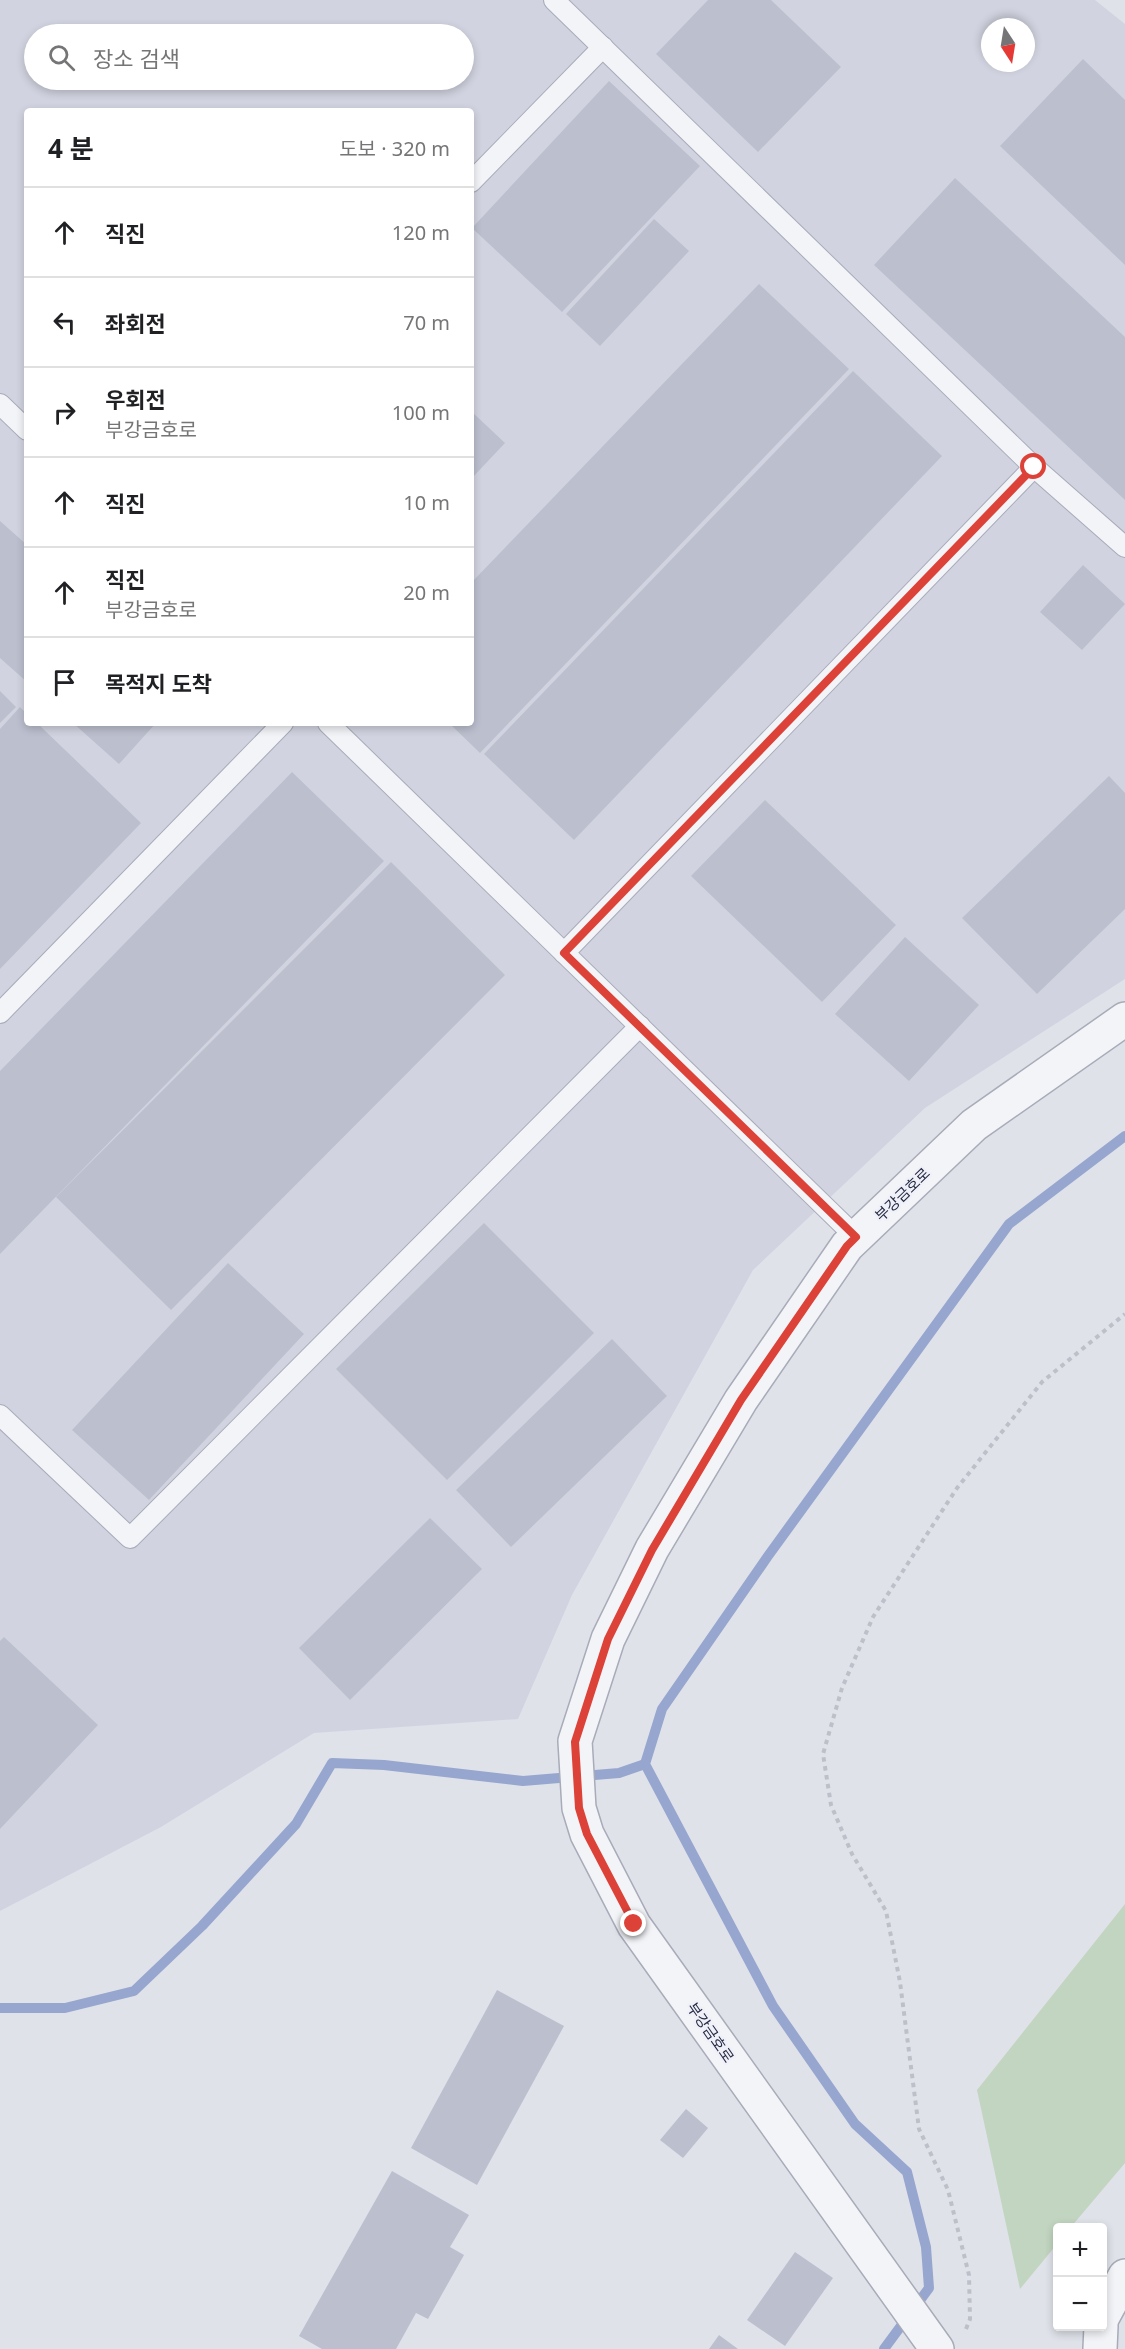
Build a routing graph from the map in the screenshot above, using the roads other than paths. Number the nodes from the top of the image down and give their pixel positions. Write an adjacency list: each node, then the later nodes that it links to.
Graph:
1 (554, 0): 2 (lane)
2 (603, 47): 3 (lane); 6 (lane)
3 (474, 179)
4 (0, 404): 5 (lane)
5 (24, 427)
6 (1034, 467): 7 (lane); 10 (lane)
7 (1125, 547)
8 (280, 726): 11 (lane)
9 (331, 726): 10 (lane)
10 (564, 953): 13 (lane)
11 (0, 1013)
12 (1125, 1019): 14 (street, 부강금호로)
13 (640, 1026): 14 (lane); 15 (lane)
14 (856, 1237): 19 (street, 부강금호로)
15 (0, 1415)
16 (1125, 2276): 17 (street)
17 (1107, 2309)
18 (1101, 2331): 20 (street)
19 (937, 2349)
20 (1100, 2349)

